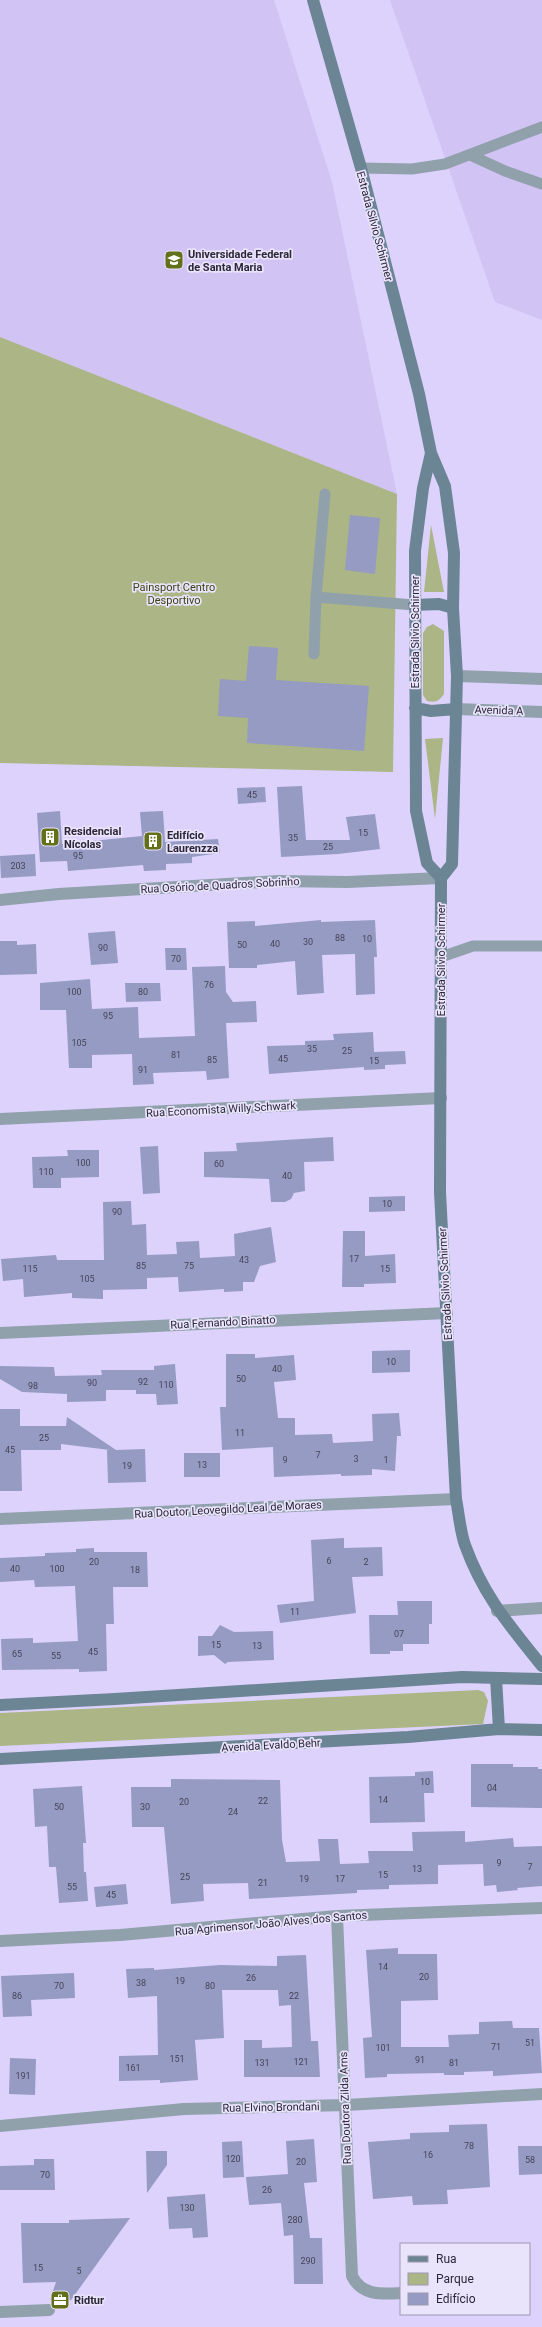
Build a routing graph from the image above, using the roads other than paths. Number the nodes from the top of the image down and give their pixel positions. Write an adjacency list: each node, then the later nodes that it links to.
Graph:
1 (313, 0): 4 (street, Estrada Silvio Schirmer)
2 (542, 127): 3 (lane)
3 (470, 156): 4 (lane); 5 (lane)
4 (361, 168): 6 (street, Estrada Silvio Schirmer)
5 (542, 184)
6 (431, 453): 9 (street, Estrada Silvio Schirmer); 10 (street, Estrada Silvio Schirmer)
7 (325, 494): 8 (lane)
8 (316, 597): 9 (lane); 11 (lane)
9 (414, 605): 10 (street); 14 (street, Estrada Silvio Schirmer)
10 (453, 608): 12 (street, Estrada Silvio Schirmer)
11 (314, 654)
12 (457, 676): 13 (street); 15 (street, Estrada Silvio Schirmer)
13 (542, 679)
14 (415, 708): 15 (street); 17 (street, Estrada Silvio Schirmer)
15 (456, 709): 16 (street, Avenida A); 17 (street, Estrada Silvio Schirmer)
16 (542, 712)
17 (441, 878): 18 (street, Rua Osório de Quadros Sobrinho); 20 (street, Estrada Silvio Schirmer)
18 (0, 900)
19 (542, 946): 20 (lane)
20 (441, 957): 21 (street, Estrada Silvio Schirmer)
21 (441, 1098): 22 (street, Rua Economista Willy Schwark); 23 (street, Estrada Silvio Schirmer)
22 (0, 1119)
23 (447, 1313): 24 (street, Rua Fernando Binatto); 25 (street, Estrada Silvio Schirmer)
24 (0, 1333)
25 (456, 1499): 26 (street, Rua Doutor Leovegildo Leal de Moraes); 28 (street, Estrada Silvio Schirmer)
26 (0, 1519)
27 (542, 1608): 28 (street)
28 (497, 1611): 29 (street, Estrada Silvio Schirmer)
29 (542, 1666)
30 (496, 1678): 31 (street); 32 (street); 33 (street)
31 (542, 1680)
32 (0, 1705)
33 (499, 1729): 34 (street, Avenida Evaldo Behr); 35 (street, Avenida Evaldo Behr)
34 (542, 1730)
35 (0, 1759)
36 (542, 1908): 37 (street, Rua Agrimensor João Alves dos Santos)
37 (337, 1916): 38 (street, Rua Agrimensor João Alves dos Santos); 40 (street, Rua Doutora Zilda Arns)
38 (0, 1941)
39 (542, 2094): 40 (street, Rua Elvino Brondani)
40 (346, 2105): 41 (street, Rua Elvino Brondani); 42 (street, Rua Doutora Zilda Arns)
41 (0, 2126)
42 (400, 2293)
43 (49, 2310): 44 (street)
44 (0, 2312)

